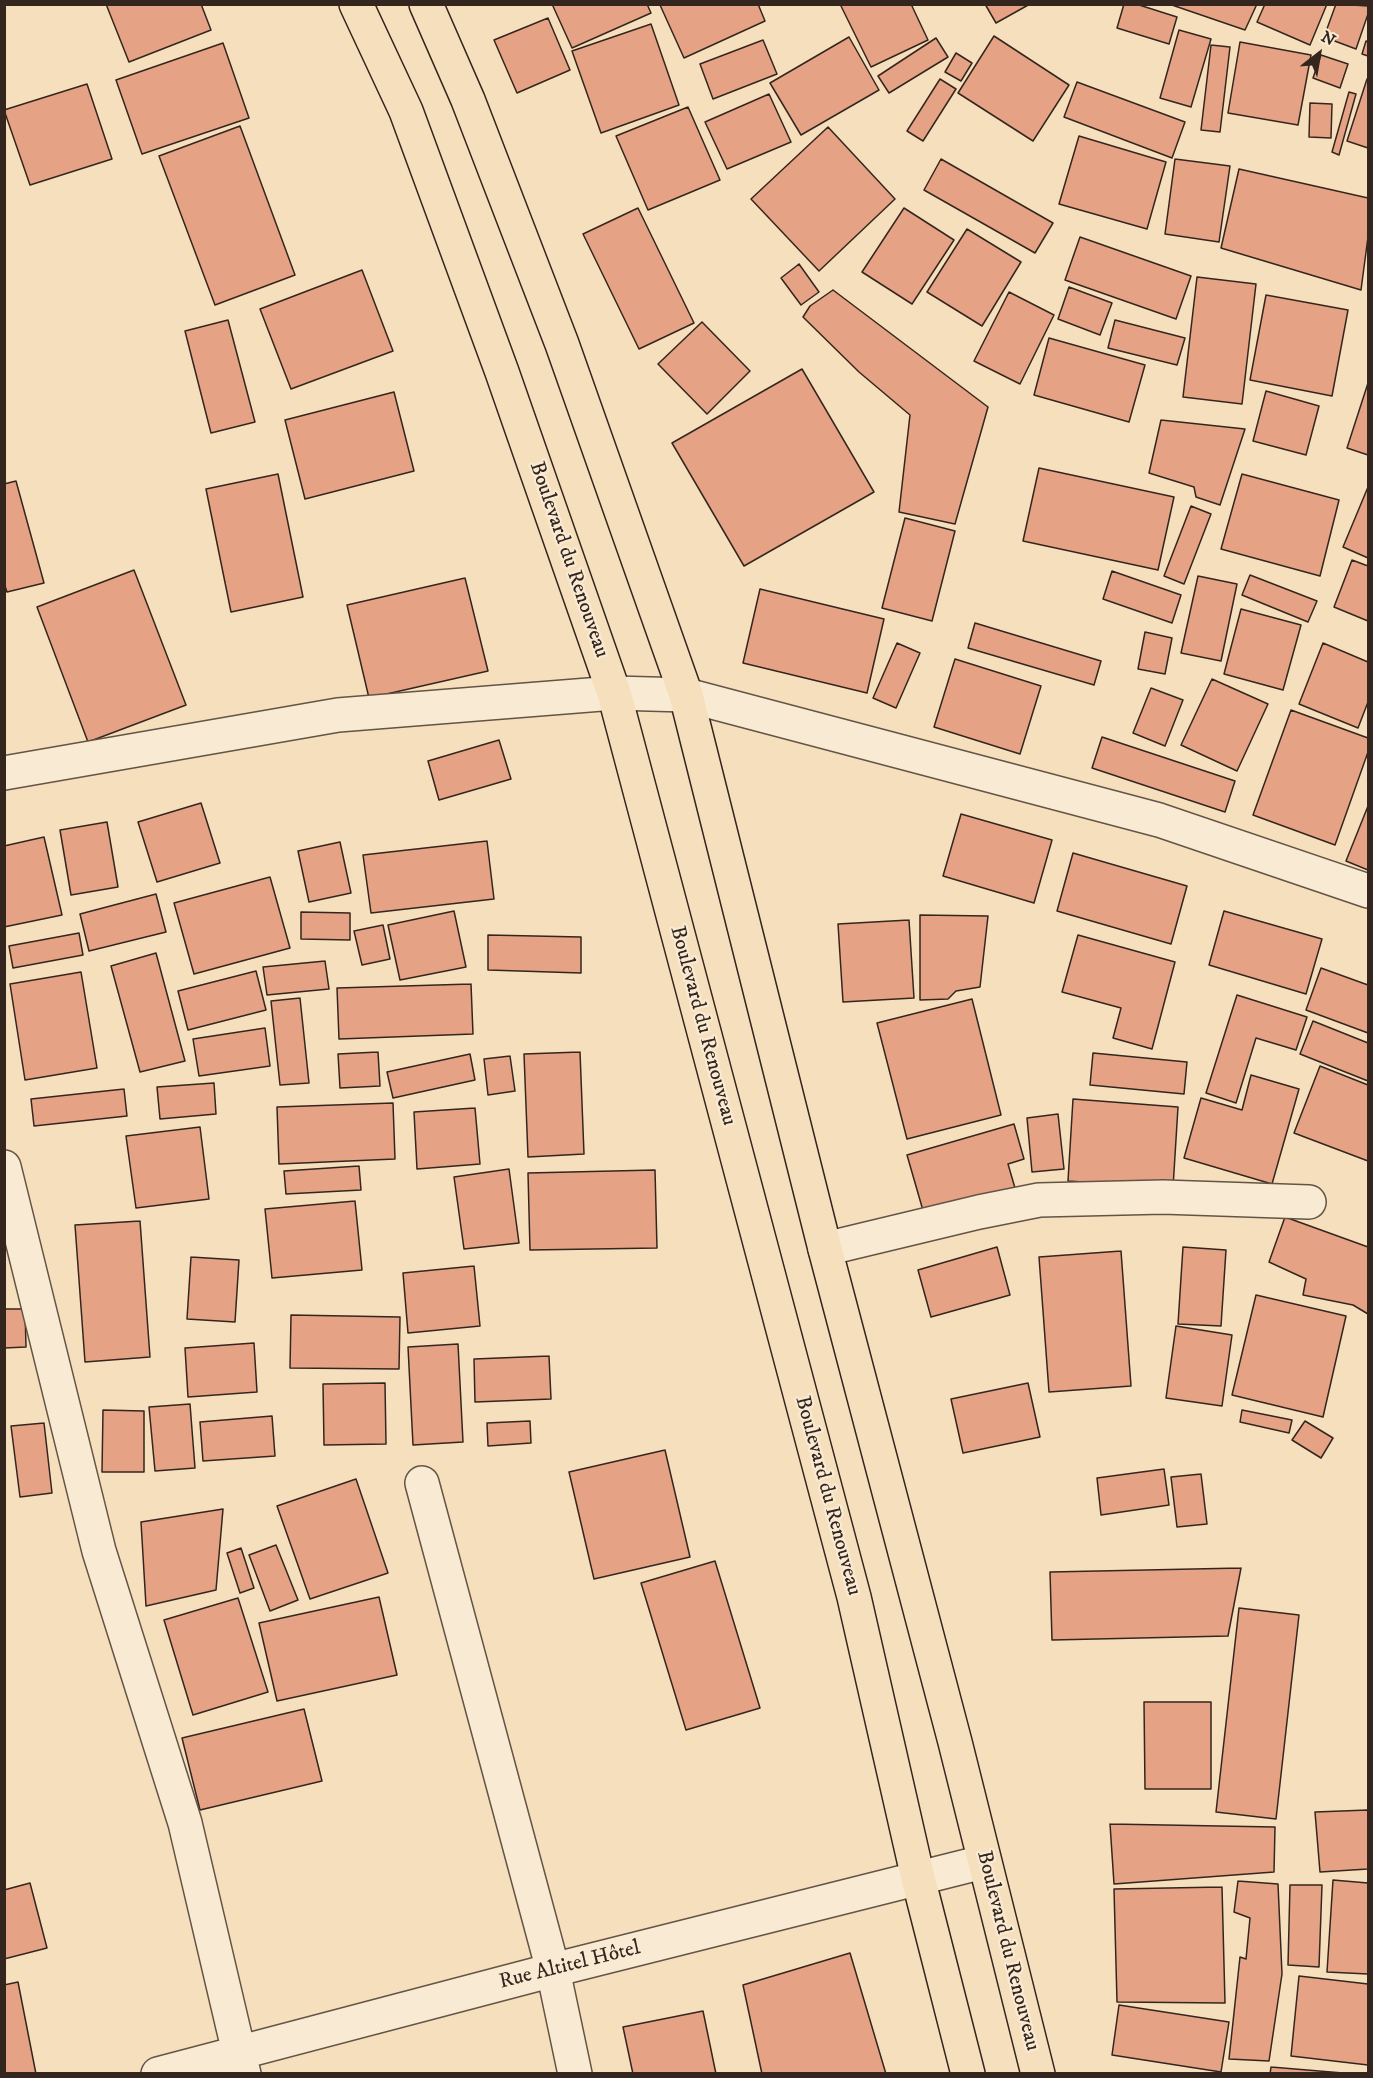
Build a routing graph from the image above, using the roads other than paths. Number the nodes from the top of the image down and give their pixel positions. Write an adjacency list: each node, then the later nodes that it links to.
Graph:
1 (356, 4): 3 (highway, Boulevard du Renouveau)
2 (426, 4): 4 (highway, Boulevard du Renouveau)
3 (614, 693): 4 (street); 5 (street); 12 (highway, Boulevard du Renouveau)
4 (686, 695): 6 (street); 9 (highway, Boulevard du Renouveau)
5 (4, 773)
6 (1368, 891)
7 (4, 1167): 14 (street)
8 (1309, 1202): 9 (street)
9 (825, 1249): 11 (highway, Boulevard du Renouveau)
10 (422, 1483): 13 (street)
11 (983, 1862): 12 (street, Rue Altitel Hôtel); 18 (highway, Boulevard du Renouveau)
12 (918, 1878): 13 (street, Rue Altitel Hôtel); 17 (highway, Boulevard du Renouveau)
13 (553, 1970): 14 (street, Rue Altitel Hôtel); 16 (street)
14 (241, 2062): 15 (street, Rue Altitel Hôtel)
15 (158, 2073)
16 (574, 2073)
17 (968, 2073)
18 (1038, 2073)

